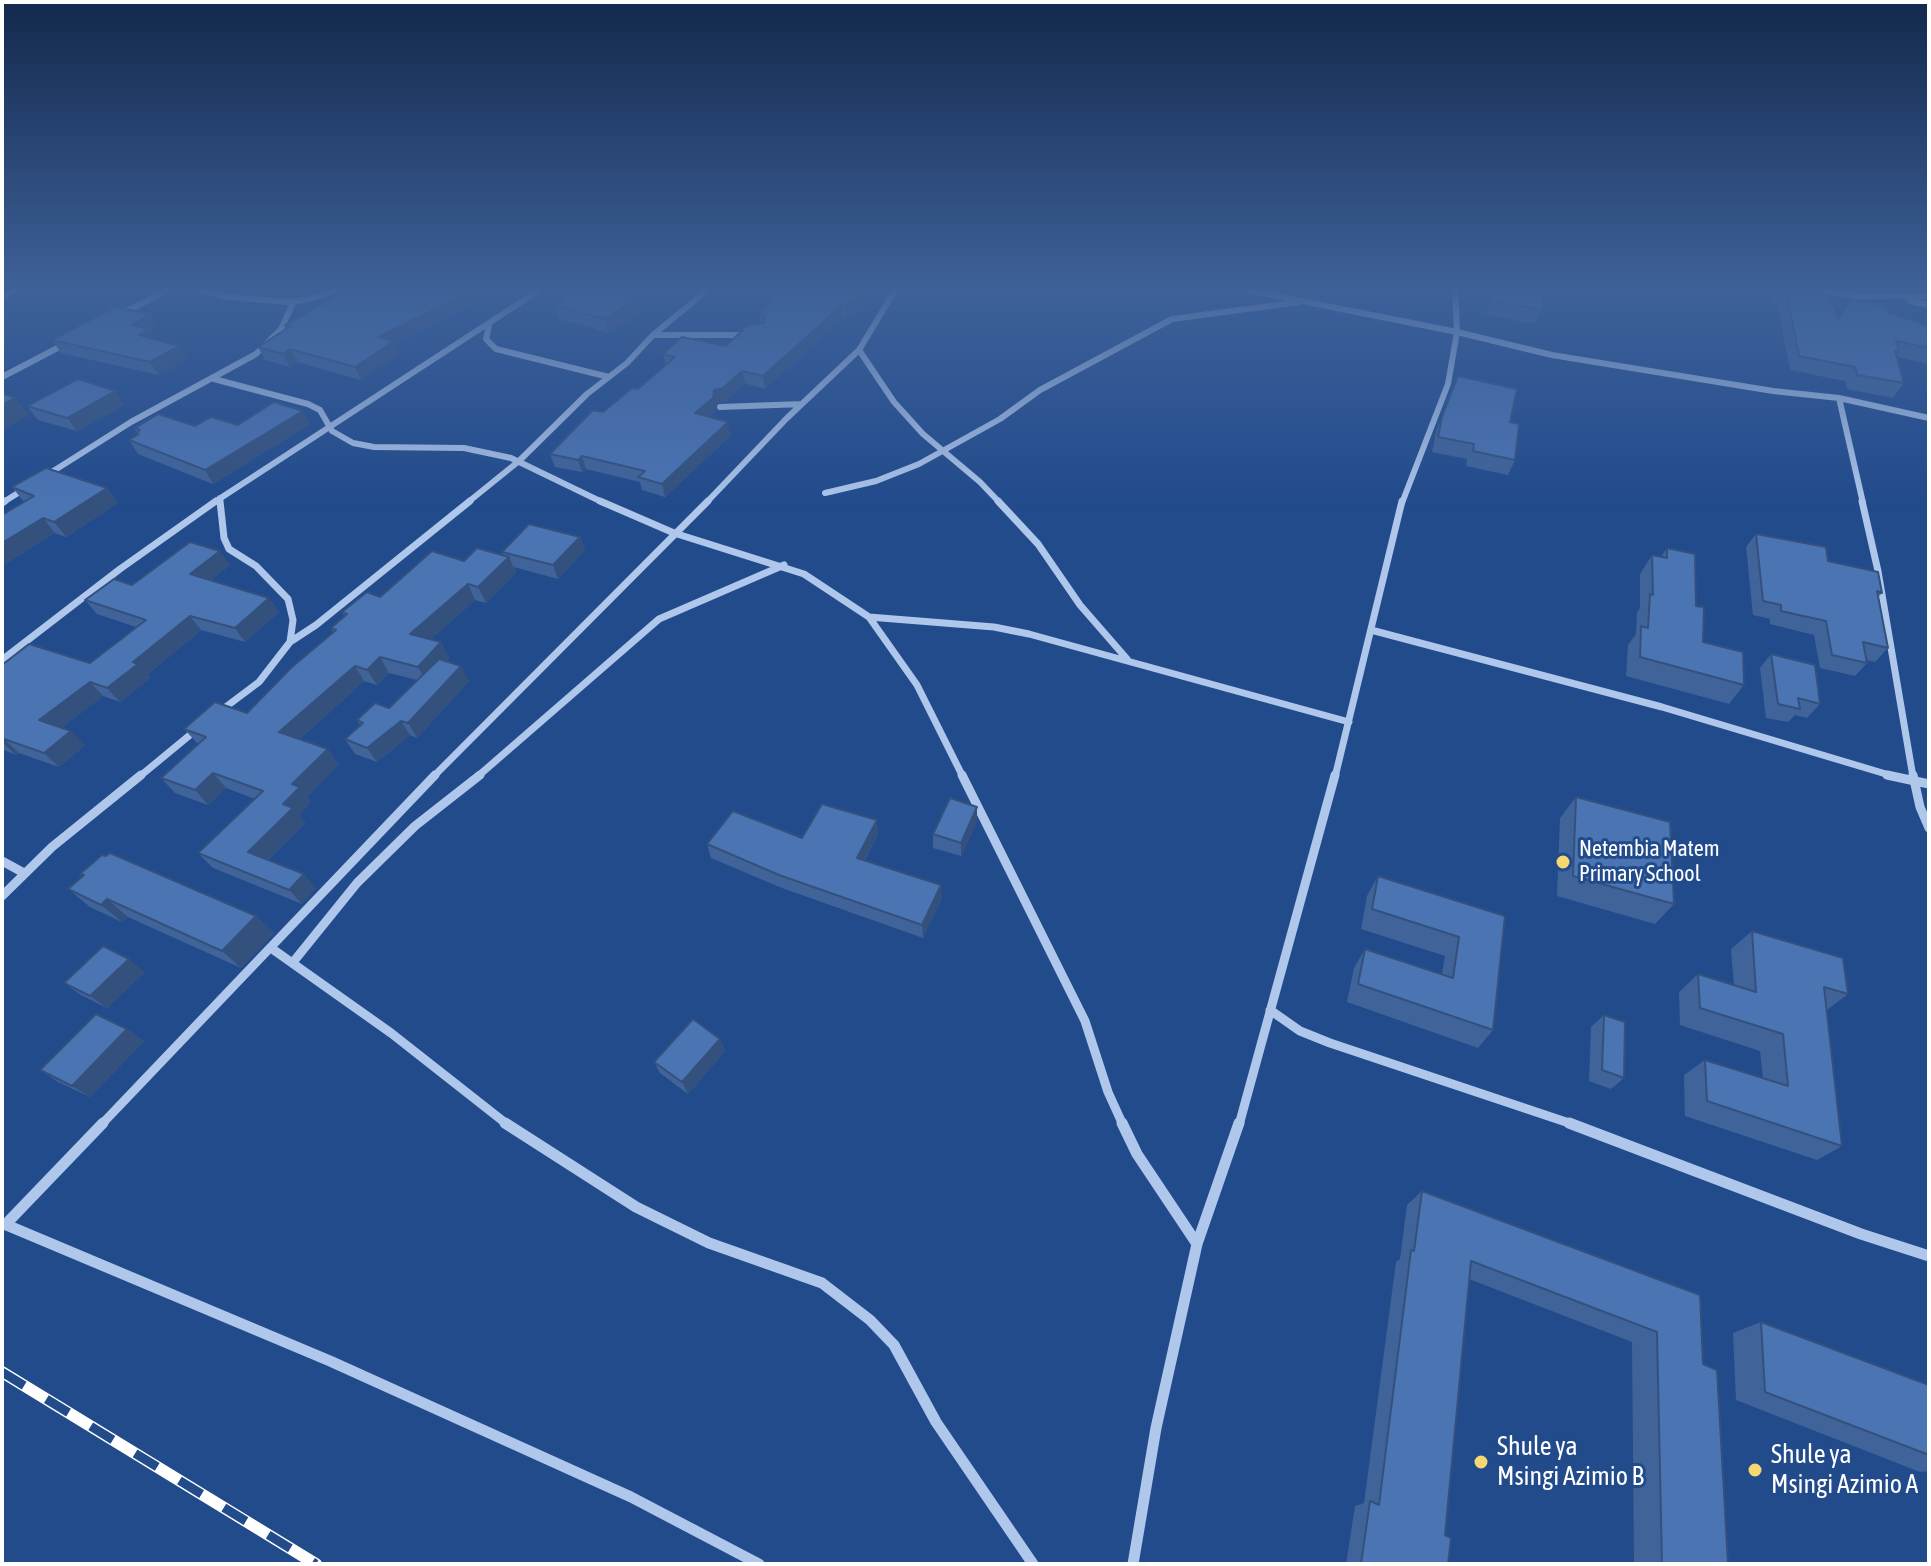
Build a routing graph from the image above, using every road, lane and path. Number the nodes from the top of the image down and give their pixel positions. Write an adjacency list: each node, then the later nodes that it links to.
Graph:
1 (34, 360): 11 (street)
2 (246, 360): 13 (street)
3 (432, 360): 18 (street)
4 (541, 360): 12 (street)
5 (627, 360): 12 (street)
6 (848, 360): 15 (street)
7 (866, 360): 19 (street)
8 (1096, 360): 19 (street)
9 (1452, 360): 27 (street)
10 (1583, 360): 14 (street)
11 (2, 377)
12 (609, 377): 20 (street)
13 (214, 379): 18 (street); 23 (street)
14 (1839, 398): 17 (street); 34 (street)
15 (802, 404): 16 (street); 24 (street)
16 (720, 407)
17 (1929, 418)
18 (328, 425): 20 (street); 22 (street)
19 (942, 452): 21 (street); 30 (street)
20 (519, 461): 24 (street); 28 (street)
21 (825, 493)
22 (220, 498): 28 (street); 29 (street)
23 (2, 503)
24 (674, 533): 25 (street); 40 (street)
25 (784, 565): 26 (street); 41 (street)
26 (869, 617): 30 (street); 44 (street)
27 (1371, 630): 32 (street); 34 (street)
28 (290, 642): 31 (street)
29 (2, 660)
30 (1128, 660): 32 (street)
31 (213, 717)
32 (1349, 722): 42 (street)
33 (203, 724): 38 (street)
34 (1915, 781): 35 (street); 36 (street)
35 (1929, 784)
36 (1929, 828)
37 (2, 861): 38 (street)
38 (24, 873): 39 (street)
39 (2, 896)
40 (271, 948): 41 (street); 43 (street)
41 (294, 961): 47 (street)
42 (1270, 1010): 44 (street); 45 (street)
43 (4, 1224): 46 (street)
44 (1197, 1244): 48 (street)
45 (1929, 1256)
46 (759, 1564)
47 (1033, 1564)
48 (1133, 1564)

